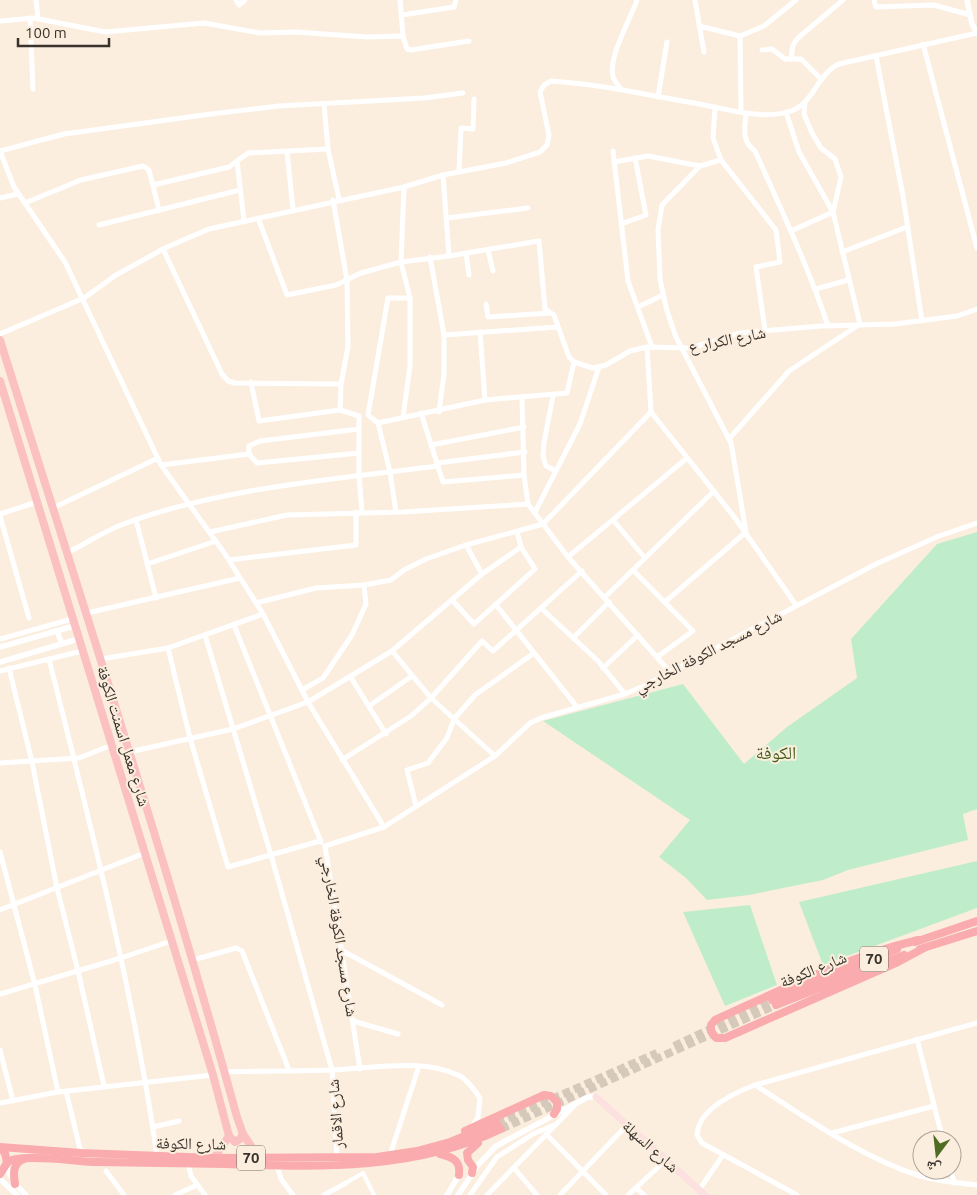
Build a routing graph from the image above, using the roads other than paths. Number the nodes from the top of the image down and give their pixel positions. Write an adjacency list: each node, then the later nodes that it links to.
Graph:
1 (36, 0): 15 (street)
2 (236, 0): 3 (street)
3 (245, 0)
4 (400, 0): 12 (street)
5 (456, 0): 12 (street)
6 (638, 0): 31 (street)
7 (695, 0): 18 (street)
8 (796, 0): 21 (street)
9 (844, 0): 28 (street)
10 (874, 0): 13 (street)
11 (967, 0): 13 (street)
12 (402, 15): 20 (street)
13 (970, 15): 17 (street)
14 (30, 18): 15 (street); 16 (street); 30 (street)
15 (38, 19): 20 (street)
16 (0, 22)
17 (975, 23): 19 (street)
18 (699, 26): 21 (street); 26 (street)
19 (977, 33): 24 (street)
20 (403, 36): 22 (street)
21 (740, 36): 38 (street)
22 (469, 41)
23 (667, 42): 33 (street)
24 (923, 44): 27 (street); 69 (street)
25 (762, 50): 28 (street)
26 (704, 52)
27 (876, 56): 29 (street); 67 (street)
28 (791, 59): 29 (street)
29 (821, 79): 35 (street)
30 (32, 89)
31 (621, 89): 33 (street); 49 (street)
32 (463, 92): 36 (street)
33 (658, 96): 37 (street)
34 (474, 99): 49 (street)
35 (805, 102): 39 (street); 61 (street)
36 (324, 105): 40 (street); 41 (street)
37 (715, 107): 38 (street); 45 (street)
38 (744, 112): 39 (street); 68 (street)
39 (786, 112): 61 (street)
40 (328, 149): 43 (street); 56 (street)
41 (0, 151): 54 (street)
42 (613, 151): 47 (street)
43 (287, 152): 46 (street); 59 (street)
44 (635, 158): 47 (street); 48 (street); 65 (street)
45 (721, 160): 48 (street); 93 (street)
46 (237, 161): 51 (street); 53 (street)
47 (614, 162): 65 (street)
48 (700, 166): 82 (street)
49 (459, 172): 50 (street)
50 (443, 175): 52 (street); 63 (street)
51 (153, 186): 57 (street); 60 (street)
52 (404, 186): 56 (street); 76 (street)
53 (240, 190): 60 (street); 64 (street)
54 (18, 194): 55 (street); 57 (street)
55 (0, 198)
56 (336, 200): 59 (street); 79 (street)
57 (25, 203): 83 (street)
58 (528, 208): 63 (street)
59 (293, 209): 62 (street)
60 (159, 210): 66 (street)
61 (833, 212): 68 (street); 72 (street)
62 (258, 218): 64 (street); 79 (street)
63 (447, 218): 74 (street)
64 (244, 221): 70 (street)
65 (620, 224): 86 (street)
66 (98, 225)
67 (907, 227): 72 (street); 89 (street)
68 (791, 231): 81 (street)
69 (977, 248)
70 (163, 249): 83 (street); 103 (street)
71 (488, 250): 73 (street); 77 (street); 88 (street)
72 (842, 252): 80 (street)
73 (466, 253): 74 (street); 78 (street)
74 (449, 256): 75 (street)
75 (430, 257): 76 (street); 96 (street)
76 (400, 262): 79 (street); 84 (street)
77 (493, 271)
78 (469, 275)
79 (347, 280): 104 (street)
80 (848, 280): 81 (street); 90 (street)
81 (816, 290): 91 (street)
82 (664, 295): 86 (street); 99 (street)
83 (84, 298): 95 (street); 123 (street)
84 (410, 298): 112 (street); 114 (street)
85 (486, 304): 88 (street)
86 (638, 306): 98 (street)
87 (977, 309): 89 (street, شارع الكرار ع)
88 (550, 313): 92 (street)
89 (922, 321): 90 (street, شارع الكرار ع)
90 (860, 324): 91 (street, شارع الكرار ع); 118 (street)
91 (828, 326): 93 (street, شارع الكرار ع)
92 (558, 327): 94 (street); 100 (street)
93 (765, 330): 99 (street, شارع الكرار ع)
94 (480, 332): 96 (street); 107 (street)
95 (0, 334)
96 (444, 335): 109 (street)
97 (0, 340): 135 (main road, شارع معمل اسمنت الكوفة)
98 (650, 347): 99 (street, شارع الكرار ع); 101 (street, شارع الكرار ع); 110 (street)
99 (683, 348): 118 (street)
100 (574, 362): 101 (street); 105 (street)
101 (600, 367): 127 (street)
102 (0, 381): 132 (main road, شارع معمل اسمنت الكوفة)
103 (251, 382): 104 (street); 108 (street)
104 (341, 384): 108 (street)
105 (553, 396): 106 (street); 127 (street)
106 (522, 398): 107 (street); 116 (street)
107 (485, 400): 109 (street)
108 (340, 410): 113 (street)
109 (439, 412): 111 (street)
110 (652, 412): 124 (street); 143 (street)
111 (421, 413): 114 (street); 119 (street)
112 (368, 415): 113 (street); 115 (street)
113 (359, 416): 117 (street)
114 (403, 417): 115 (street)
115 (378, 423): 128 (street)
116 (524, 427): 119 (street); 120 (street)
117 (359, 429): 121 (street); 122 (street)
118 (729, 439): 146 (street)
119 (431, 445): 126 (street)
120 (525, 452): 126 (street); 130 (street)
121 (359, 453): 122 (street); 129 (street)
122 (249, 454): 125 (street)
123 (158, 458): 125 (street); 135 (street)
124 (687, 458): 131 (street); 141 (street)
125 (161, 465): 133 (street)
126 (438, 465): 128 (street); 130 (street)
127 (556, 471): 138 (street)
128 (390, 472): 129 (street); 137 (street)
129 (359, 475): 133 (street); 136 (street)
130 (524, 475): 134 (street)
131 (714, 491): 146 (street); 152 (street)
132 (37, 502): 139 (street); 160 (main road, شارع معمل اسمنت الكوفة)
133 (188, 503): 140 (street); 144 (street)
134 (528, 504): 137 (street); 138 (street)
135 (53, 508): 150 (main road, شارع معمل اسمنت الكوفة)
136 (359, 512): 137 (street); 144 (street); 153 (street)
137 (396, 512)
138 (535, 512): 143 (street)
139 (0, 515): 174 (street)
140 (136, 520): 150 (street); 154 (street)
141 (613, 520): 151 (street); 152 (street)
142 (977, 523): 168 (street, شارع مسجد الكوفة الخارجي)
143 (542, 524): 145 (street); 151 (street)
144 (210, 532): 147 (street)
145 (517, 532): 148 (street); 149 (street)
146 (746, 532): 165 (street); 168 (street)
147 (216, 540): 153 (street); 154 (street)
148 (466, 545): 157 (street); 161 (street)
149 (521, 547): 157 (street); 169 (street)
150 (67, 553): 159 (main road, شارع معمل اسمنت الكوفة)
151 (568, 557): 156 (street)
152 (645, 558): 155 (street)
153 (229, 560): 158 (street)
154 (147, 564): 162 (street)
155 (633, 570): 164 (street); 165 (street)
156 (582, 572): 164 (street); 170 (street)
157 (482, 574): 163 (street)
158 (240, 578): 162 (street); 166 (street)
159 (76, 580): 160 (main road); 167 (main road, شارع معمل اسمنت الكوفة)
160 (61, 584): 171 (main road, شارع معمل اسمنت الكوفة)
161 (364, 585): 166 (street); 200 (street)
162 (156, 598): 172 (street)
163 (452, 600): 169 (street); 188 (street)
164 (607, 600): 179 (street); 181 (street)
165 (666, 601): 190 (street)
166 (256, 602): 173 (street)
167 (84, 604): 171 (main road); 172 (main road, شارع معمل اسمنت الكوفة)
168 (796, 605): 197 (street, شارع مسجد الكوفة الخارجي)
169 (497, 606): 177 (street)
170 (541, 608): 177 (street); 181 (street)
171 (69, 609): 175 (main road, شارع معمل اسمنت الكوفة)
172 (87, 613): 192 (main road, شارع معمل اسمنت الكوفة)
173 (263, 614): 176 (street); 200 (street)
174 (29, 618)
175 (73, 622): 178 (street); 182 (street); 183 (main road, شارع معمل اسمنت الكوفة)
176 (234, 625): 180 (street); 206 (street)
177 (516, 630): 189 (street); 202 (street)
178 (57, 631): 184 (street); 185 (street)
179 (638, 635): 190 (street); 195 (street)
180 (205, 636): 186 (street); 208 (street, شارع الاقمار)
181 (573, 638): 195 (street)
182 (0, 639)
183 (78, 639): 184 (street); 187 (main road, شارع معمل اسمنت الكوفة)
184 (62, 644): 193 (street)
185 (0, 647)
186 (168, 648): 192 (street); 210 (street)
187 (82, 651): 191 (street); 211 (main road, شارع معمل اسمنت الكوفة)
188 (392, 651): 198 (street); 199 (street)
189 (534, 654): 205 (street); 207 (street)
190 (657, 657): 197 (street)
191 (49, 659): 194 (street); 214 (street)
192 (100, 659): 212 (main road, شارع معمل اسمنت الكوفة)
193 (0, 662)
194 (9, 668): 196 (street); 216 (street)
195 (603, 668): 201 (street)
196 (0, 671)
197 (670, 672): 201 (street, شارع مسجد الكوفة الخارجي)
198 (350, 676): 203 (street); 204 (street)
199 (412, 676): 202 (street); 204 (street)
200 (302, 690): 203 (street)
201 (625, 694): 205 (street, شارع مسجد الكوفة الخارجي)
202 (431, 698): 207 (street); 209 (street)
203 (308, 702): 206 (street); 215 (street)
204 (368, 706): 209 (street)
205 (577, 707): 213 (street, شارع مسجد الكوفة الخارجي)
206 (272, 716): 208 (street); 220 (street)
207 (454, 719): 213 (street); 218 (street)
208 (233, 729): 210 (street); 224 (street, شارع الاقمار)
209 (386, 734): 215 (street)
210 (190, 738): 212 (street); 224 (street)
211 (112, 745): 214 (street); 223 (main road, شارع معمل اسمنت الكوفة)
212 (129, 752): 232 (main road, شارع معمل اسمنت الكوفة)
213 (495, 756): 218 (street, شارع مسجد الكوفة الخارجي)
214 (74, 758): 216 (street); 225 (street)
215 (342, 760): 219 (street)
216 (32, 762): 217 (street); 226 (street)
217 (0, 763)
218 (416, 806): 219 (street, شارع مسجد الكوفة الخارجي)
219 (384, 827): 221 (street, شارع مسجد الكوفة الخارجي)
220 (320, 840): 221 (street); 224 (street)
221 (325, 846): 235 (street, شارع مسجد الكوفة الخارجي)
222 (0, 852): 227 (street)
223 (145, 853): 225 (street); 233 (main road, شارع معمل اسمنت الكوفة)
224 (271, 855): 251 (street, شارع الاقمار)
225 (100, 871): 226 (street); 237 (street)
226 (57, 888): 227 (street); 239 (street)
227 (12, 905): 228 (street); 240 (street)
228 (0, 910)
229 (977, 921): 231 (highway, شارع الكوفة / 70)
230 (977, 931): 234 (highway, شارع الكوفة / 70)
231 (918, 940): 234 (highway, شارع الكوفة / 70); 234 (highway)
232 (187, 941): 233 (main road); 236 (main road, شارع معمل اسمنت الكوفة)
233 (171, 942): 237 (street); 238 (main road, شارع معمل اسمنت الكوفة)
234 (924, 948)
235 (343, 951): 242 (street); 243 (street, شارع مسجد الكوفة الخارجي)
236 (192, 957): 238 (main road); 250 (street); 252 (main road, شارع معمل اسمنت الكوفة)
237 (121, 958): 239 (street); 254 (street)
238 (177, 960): 253 (main road, شارع معمل اسمنت الكوفة)
239 (78, 971): 240 (street); 256 (street)
240 (35, 984): 241 (street); 258 (street)
241 (0, 994)
242 (442, 1005)
243 (353, 1021): 245 (street); 249 (street, شارع مسجد الكوفة الخارجي)
244 (977, 1023): 246 (street)
245 (398, 1034)
246 (917, 1040): 255 (street); 263 (street)
247 (0, 1050): 260 (street)
248 (419, 1066): 249 (street); 270 (street); 280 (street)
249 (360, 1068): 251 (street)
250 (289, 1070): 251 (street); 252 (street)
251 (332, 1070): 286 (street, شارع الاقمار)
252 (224, 1072): 273 (main road, شارع معمل اسمنت الكوفة)
253 (213, 1075): 254 (street); 275 (main road, شارع معمل اسمنت الكوفة)
254 (146, 1082): 256 (street); 268 (street)
255 (755, 1084): 272 (street); 281 (street)
256 (104, 1086): 257 (street)
257 (66, 1091): 258 (street); 278 (street)
258 (58, 1092): 260 (street)
259 (596, 1097): 262 (street); 267 (main road, شارع السهلة)
260 (13, 1101): 261 (street)
261 (0, 1103)
262 (576, 1103): 264 (street); 266 (street)
263 (934, 1106): 271 (street); 272 (street)
264 (554, 1114): 270 (highway); 294 (street)
265 (179, 1121): 268 (street)
266 (557, 1123): 274 (street); 315 (street)
267 (627, 1125): 287 (main road, شارع السهلة); 293 (street)
268 (152, 1127): 282 (street)
269 (498, 1128): 277 (highway, شارع الكوفة / 70); 279 (highway, شارع الكوفة / 70); 294 (highway)
270 (470, 1130): 277 (highway)
271 (940, 1130)
272 (832, 1133): 298 (street)
273 (243, 1134): 275 (main road); 285 (main road, شارع معمل اسمنت الكوفة)
274 (546, 1135): 291 (street); 293 (street)
275 (229, 1136): 284 (main road)
276 (0, 1147): 278 (highway, شارع الكوفة / 70); 289 (highway, 70)
277 (417, 1151): 280 (highway, شارع الكوفة / 70)
278 (81, 1153): 282 (highway, شارع الكوفة / 70)
279 (438, 1153): 290 (highway, شارع الكوفة / 70); 296 (highway)
280 (390, 1155): 286 (highway, شارع الكوفة / 70)
281 (723, 1155): 304 (street); 322 (street)
282 (157, 1156): 284 (highway, شارع الكوفة / 70)
283 (26, 1158): 288 (highway, شارع الكوفة / 70); 289 (highway, شارع الكوفة / 70); 300 (highway)
284 (214, 1158): 285 (highway, شارع الكوفة / 70)
285 (259, 1158): 286 (highway, شارع الكوفة / 70)
286 (338, 1158)
287 (667, 1159): 303 (street); 304 (main road, شارع السهلة)
288 (188, 1163): 290 (highway, شارع الكوفة / 70); 301 (street)
289 (6, 1165): 295 (highway); 300 (street)
290 (277, 1166): 310 (street)
291 (514, 1168): 316 (street); 317 (street)
292 (106, 1171): 307 (street)
293 (583, 1171): 318 (street); 319 (street)
294 (472, 1173): 314 (street)
295 (0, 1174)
296 (459, 1175): 313 (street)
297 (0, 1179): 305 (street)
298 (954, 1182): 302 (street)
299 (346, 1183): 311 (street); 312 (street)
300 (15, 1184): 306 (street)
301 (197, 1185): 308 (street); 309 (street)
302 (977, 1185)
303 (636, 1188): 320 (street); 321 (street)
304 (702, 1192)
305 (18, 1195)
306 (26, 1195)
307 (124, 1195)
308 (175, 1195)
309 (205, 1195)
310 (293, 1195)
311 (324, 1195)
312 (374, 1195)
313 (447, 1195)
314 (458, 1195)
315 (470, 1195)
316 (487, 1195)
317 (536, 1195)
318 (560, 1195)
319 (606, 1195)
320 (628, 1195)
321 (644, 1195)
322 (797, 1195)

